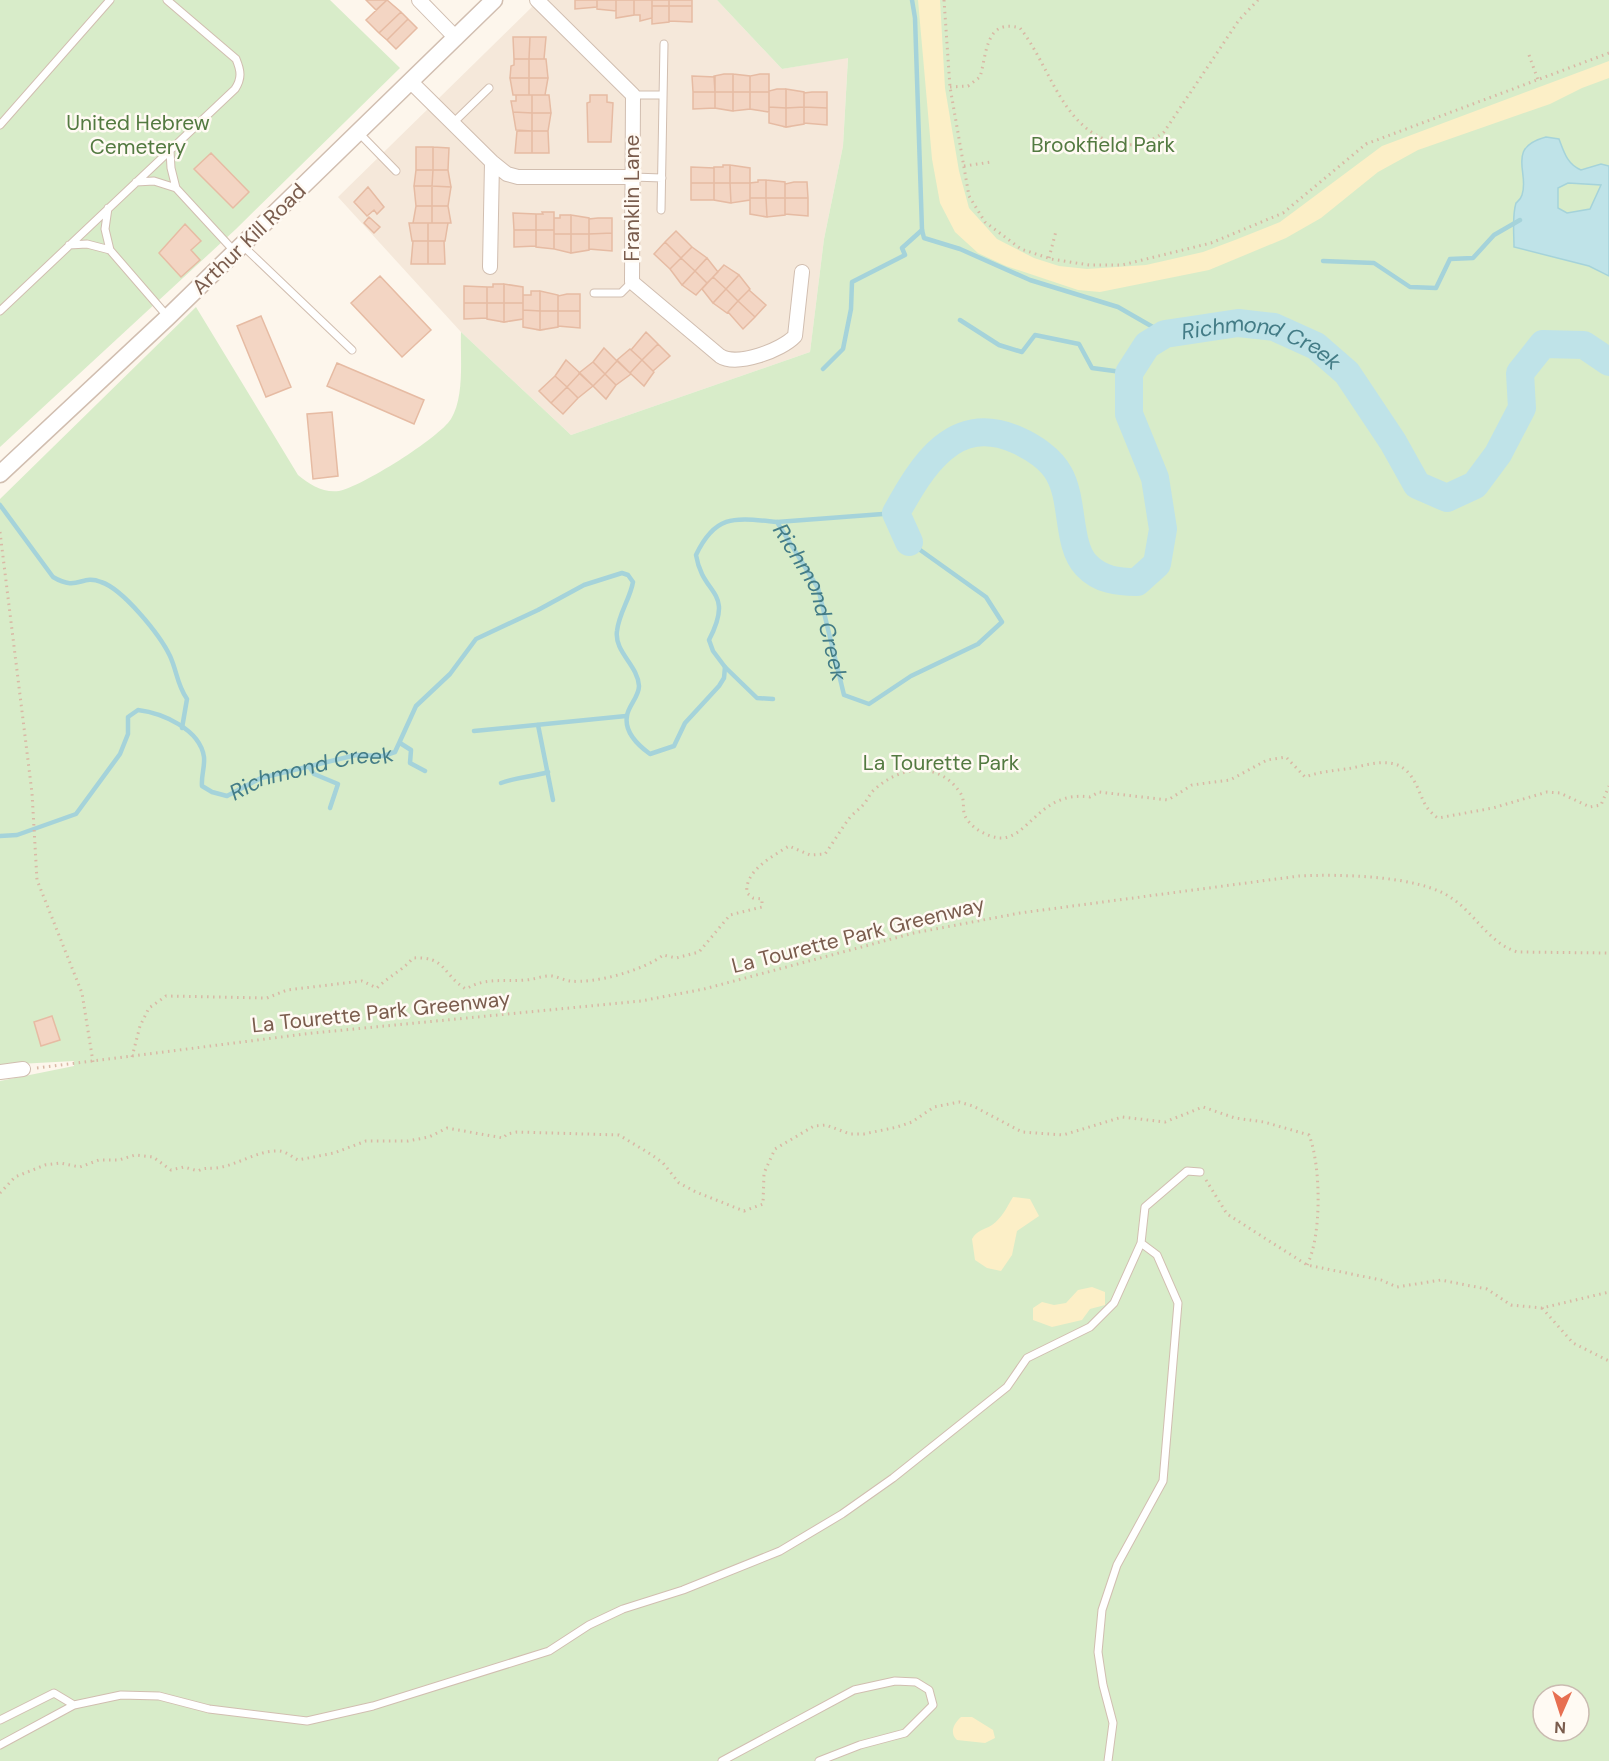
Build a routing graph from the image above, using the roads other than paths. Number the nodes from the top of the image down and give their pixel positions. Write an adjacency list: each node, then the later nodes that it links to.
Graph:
1 (110, 0): 13 (lane)
2 (166, 0): 15 (lane)
3 (419, 0): 6 (street)
4 (494, 0): 6 (street, Arthur Kill Road)
5 (537, 0): 10 (street)
6 (456, 38): 8 (street, Arthur Kill Road)
7 (664, 44): 11 (lane)
8 (411, 82): 12 (street); 14 (street, Arthur Kill Road)
9 (489, 88): 12 (lane)
10 (633, 95): 11 (lane); 18 (street, Franklin Lane)
11 (663, 95): 19 (lane)
12 (453, 123): 16 (street)
13 (0, 125)
14 (359, 133): 17 (lane); 25 (street, Arthur Kill Road)
15 (170, 151): 20 (lane); 21 (lane)
16 (492, 162): 18 (street); 27 (street)
17 (396, 171)
18 (633, 177): 19 (lane); 29 (street, Franklin Lane)
19 (662, 178): 23 (lane)
20 (136, 182): 21 (lane); 22 (lane)
21 (176, 188): 25 (lane)
22 (108, 208): 24 (lane); 26 (lane)
23 (661, 210)
24 (69, 244): 26 (lane); 31 (lane)
25 (239, 249): 32 (street, Arthur Kill Road); 33 (lane)
26 (110, 250): 32 (lane)
27 (490, 267)
28 (802, 272): 29 (street, Franklin Lane)
29 (632, 282): 30 (lane)
30 (594, 293)
31 (0, 311)
32 (168, 317): 34 (street, Arthur Kill Road)
33 (352, 350)
34 (0, 474)
35 (23, 1069): 36 (street)
36 (0, 1072)
37 (1200, 1172): 38 (lane)
38 (1141, 1243): 39 (lane); 44 (lane)
39 (74, 1705): 40 (lane); 41 (lane)
40 (1, 1718)
41 (0, 1745)
42 (722, 1761): 43 (lane)
43 (819, 1761)
44 (1108, 1761)

